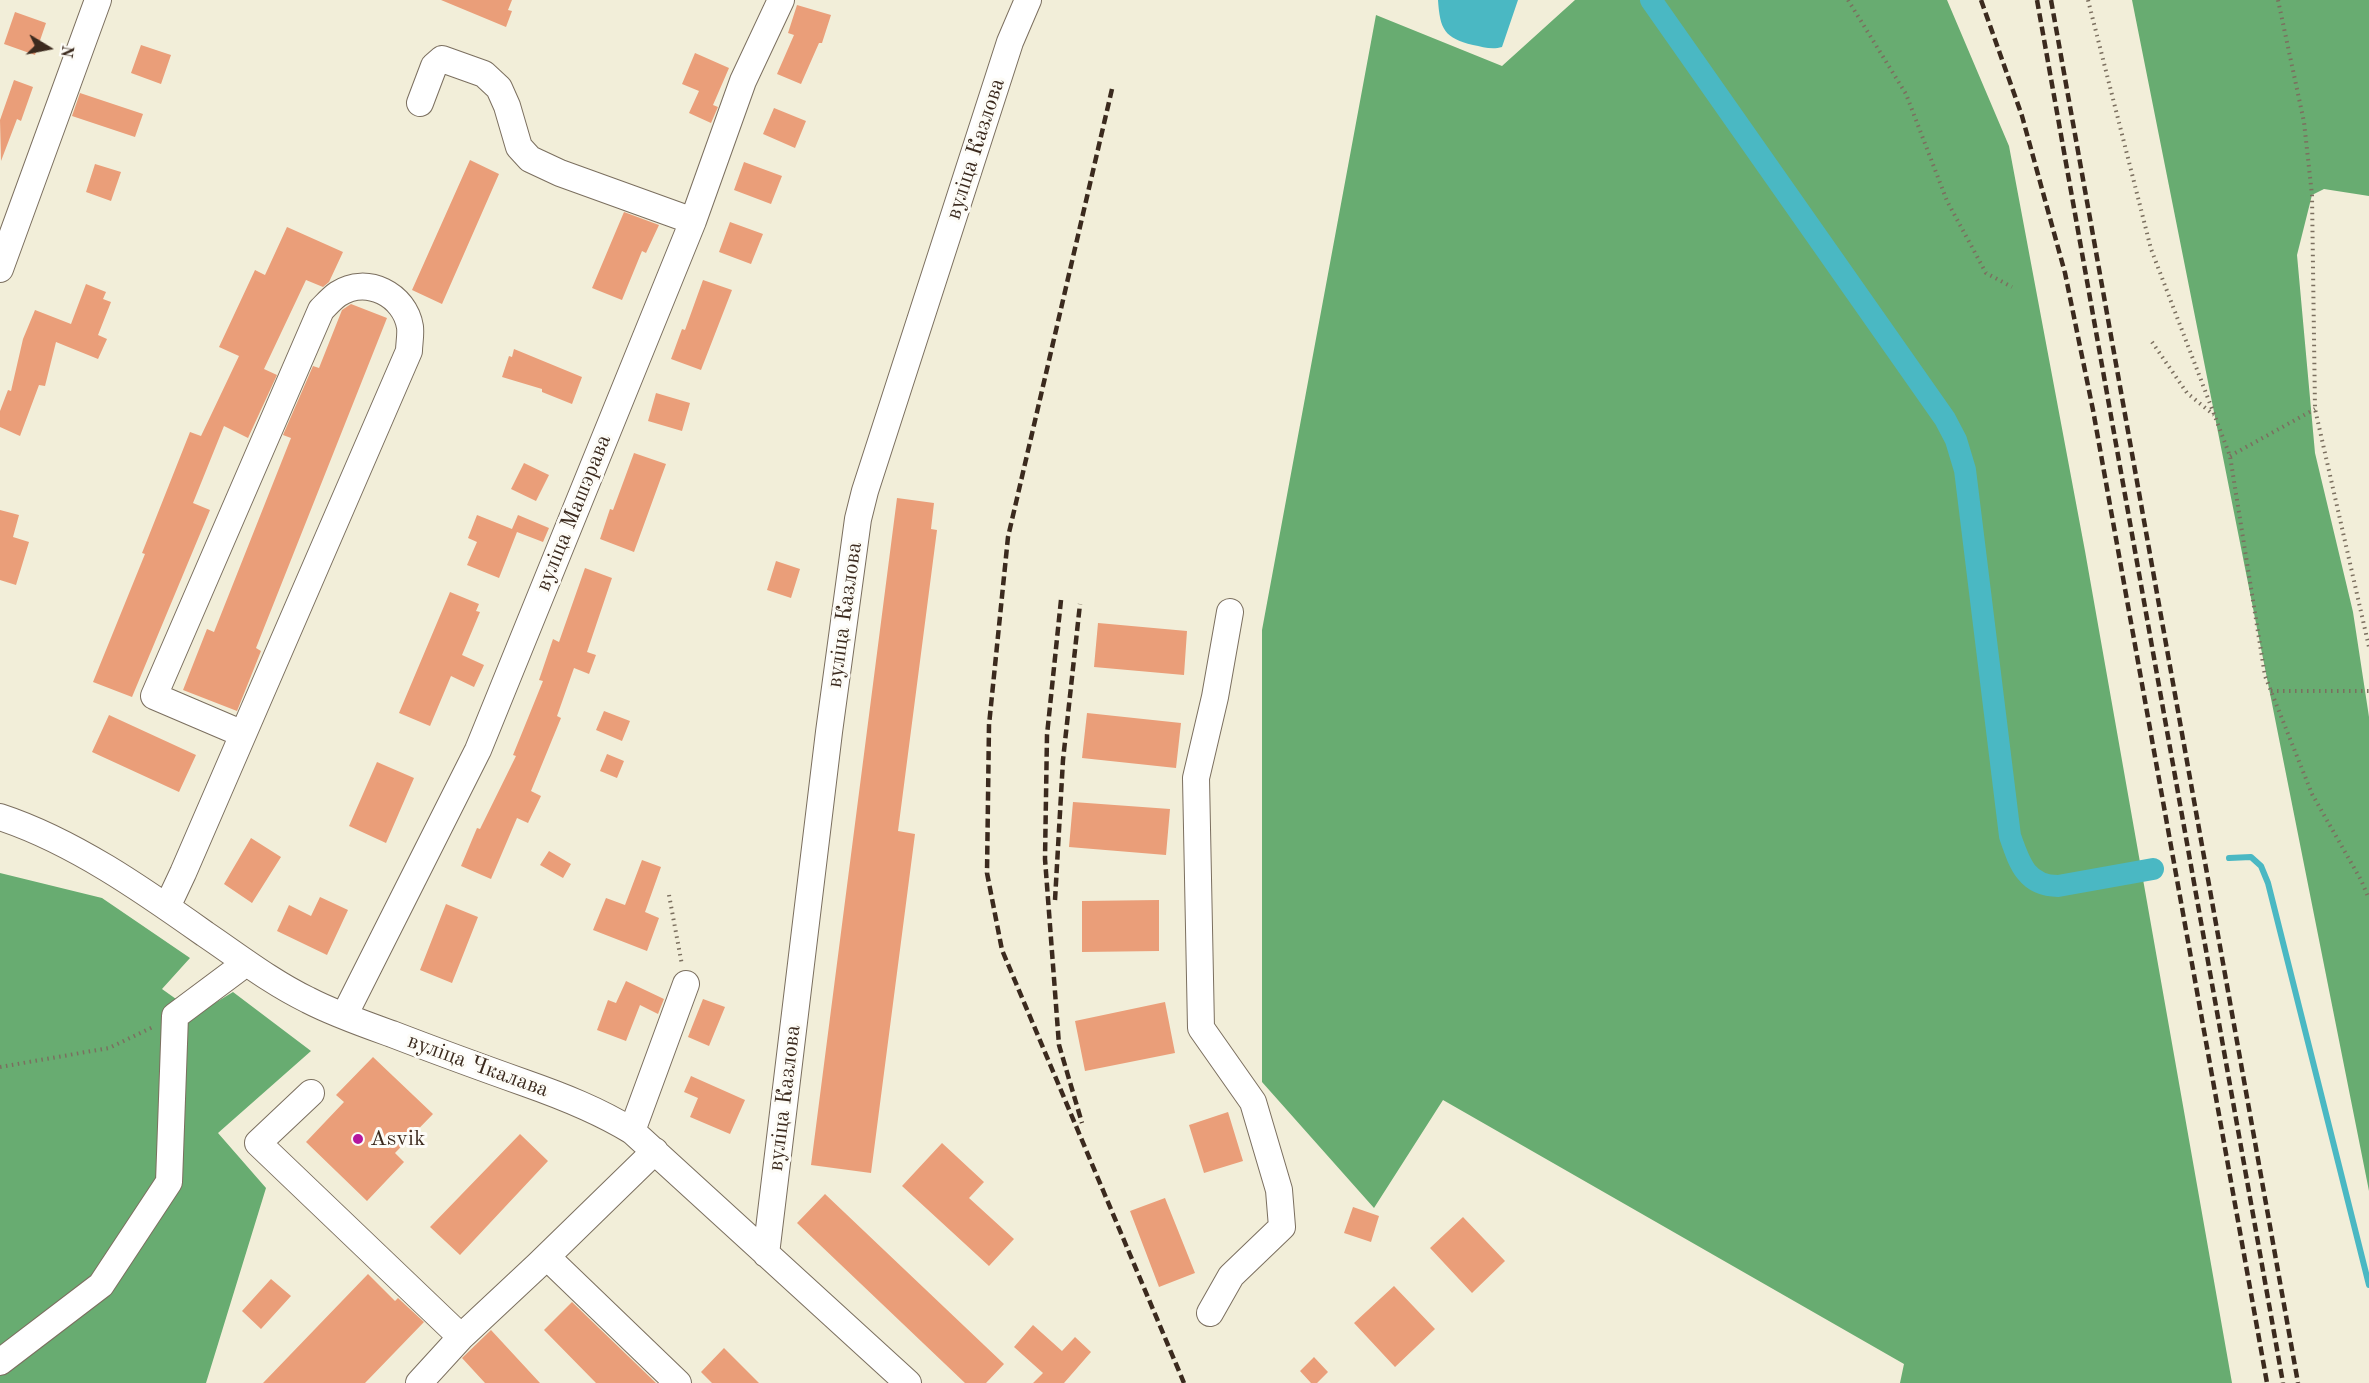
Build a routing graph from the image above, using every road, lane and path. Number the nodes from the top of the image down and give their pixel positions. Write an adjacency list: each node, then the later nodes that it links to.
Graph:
1 (98, 0): 9 (street)
2 (781, 0): 8 (street, вуліца Машэрава)
3 (1028, 0): 32 (street, вуліца Казлова)
4 (1848, 0): 10 (path)
5 (2088, 0): 13 (path)
6 (2278, 0): 12 (path)
7 (420, 103): 8 (street)
8 (693, 221): 27 (street, вуліца Машэрава)
9 (0, 269)
10 (2012, 287)
11 (2152, 342): 13 (path)
12 (2315, 409): 14 (path); 16 (path)
13 (2215, 415): 14 (path)
14 (2230, 456): 17 (path)
15 (1230, 612): 34 (street)
16 (2369, 647)
17 (2271, 691): 18 (path); 22 (path)
18 (2369, 691)
19 (243, 734): 19 (street); 23 (street)
20 (0, 817): 23 (street, вуліца Чкалава)
21 (669, 895): 25 (path)
22 (2369, 899)
23 (166, 907): 24 (street, вуліца Чкалава)
24 (246, 963): 26 (street); 27 (street, вуліца Чкалава)
25 (686, 984): 30 (street)
26 (175, 1016): 28 (path); 36 (street)
27 (344, 1016): 30 (street, вуліца Чкалава)
28 (0, 1066)
29 (311, 1094): 35 (street)
30 (632, 1131): 31 (street, вуліца Чкалава)
31 (655, 1151): 32 (street, вуліца Чкалава); 33 (street)
32 (766, 1254): 39 (street, вуліца Чкалава)
33 (547, 1257): 35 (street); 38 (street)
34 (1210, 1313)
35 (461, 1337): 37 (street)
36 (0, 1362)
37 (419, 1383)
38 (678, 1383)
39 (908, 1383)

